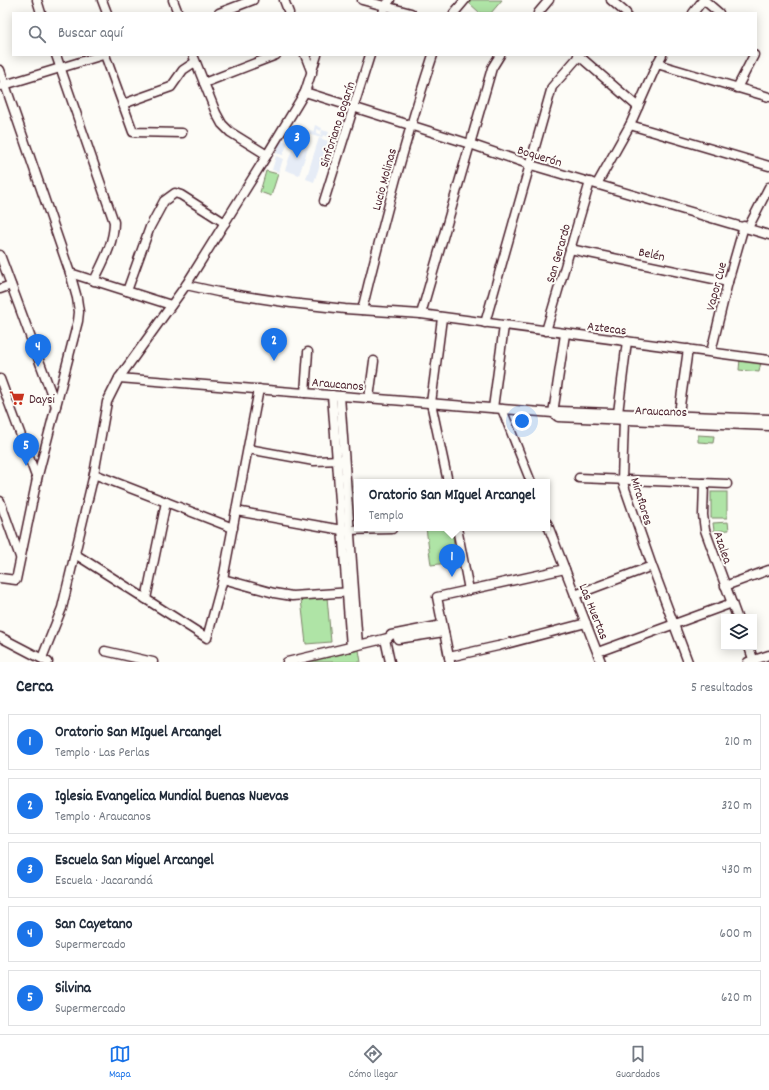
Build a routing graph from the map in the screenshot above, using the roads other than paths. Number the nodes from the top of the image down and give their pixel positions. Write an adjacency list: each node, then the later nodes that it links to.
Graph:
1 (37, 0): 12 (street)
2 (102, 0): 13 (street)
3 (173, 0): 14 (street)
4 (253, 0): 15 (street)
5 (284, 0): 16 (street)
6 (362, 0): 11 (street)
7 (465, 0): 18 (street)
8 (549, 0): 19 (street)
9 (611, 0): 20 (street)
10 (703, 0): 21 (street); 22 (street)
11 (386, 6): 17 (street)
12 (41, 12)
13 (107, 12)
14 (178, 12)
15 (222, 12)
16 (289, 12)
17 (407, 12)
18 (455, 12)
19 (539, 12)
20 (625, 12)
21 (694, 12)
22 (718, 12)
23 (56, 56): 38 (street)
24 (101, 56): 38 (street)
25 (104, 56): 46 (street)
26 (273, 56): 41 (street)
27 (305, 56): 40 (street)
28 (317, 56): 40 (street)
29 (370, 56): 48 (street, Sinforiano Bogarín)
30 (433, 56): 50 (street, Lucio Molinas)
31 (499, 56): 52 (street)
32 (577, 56): 54 (street)
33 (579, 56): 47 (street)
34 (661, 56): 37 (street, San Gerardo)
35 (753, 56): 43 (street)
36 (194, 58): 41 (street); 46 (street)
37 (657, 64): 43 (street); 47 (street, San Gerardo)
38 (60, 69): 42 (street); 65 (street)
39 (0, 70): 42 (street)
40 (312, 73): 44 (street)
41 (204, 83): 53 (street)
42 (2, 86): 64 (street)
43 (737, 88): 45 (street)
44 (305, 92): 48 (street, Boquerón); 53 (street)
45 (769, 97)
46 (123, 104): 51 (street)
47 (638, 107): 49 (street, San Gerardo)
48 (354, 108): 50 (street, Boquerón); 58 (street, Sinforiano Bogarín)
49 (630, 125): 55 (street); 56 (street, San Gerardo)
50 (410, 126): 52 (street, Boquerón); 72 (street, Lucio Molinas)
51 (182, 133)
52 (470, 144): 54 (street, Boquerón); 73 (street)
53 (267, 155): 59 (street)
54 (531, 165): 56 (street, Boquerón); 75 (street)
55 (769, 166)
56 (594, 183): 60 (street, Boquerón); 62 (street, San Gerardo)
57 (769, 187): 60 (street, Vapor Cue)
58 (324, 201)
59 (225, 223): 67 (street); 70 (street)
60 (746, 227): 61 (street, Boquerón); 66 (street, Vapor Cue)
61 (769, 234)
62 (570, 249): 66 (street, Belén); 77 (street, San Gerardo)
63 (0, 255): 68 (street)
64 (70, 273): 65 (street); 92 (street)
65 (94, 281): 70 (street)
66 (728, 282): 82 (street, Vapor Cue)
67 (186, 284): 71 (street); 72 (street, Aztecas)
68 (11, 285): 69 (street); 92 (street)
69 (0, 289)
70 (126, 291): 71 (street)
71 (171, 305): 85 (street)
72 (362, 310): 73 (street, Aztecas)
73 (421, 314): 74 (street, Aztecas)
74 (442, 318): 75 (street, Aztecas); 91 (street)
75 (485, 323): 76 (street, Aztecas)
76 (504, 326): 77 (street, Aztecas); 93 (street)
77 (546, 331): 78 (street, Aztecas)
78 (565, 334): 79 (street, Aztecas); 95 (street)
79 (627, 341): 80 (street, Aztecas); 96 (street)
80 (688, 349): 82 (street, Aztecas); 97 (street)
81 (308, 352): 88 (street)
82 (711, 352): 83 (street, Aztecas)
83 (769, 360)
84 (374, 361): 90 (street)
85 (119, 378): 87 (street, Araucanos); 103 (street)
86 (0, 379): 105 (street)
87 (259, 389): 88 (street, Araucanos); 101 (street)
88 (305, 393): 89 (street, Araucanos)
89 (336, 395): 90 (street, Araucanos); 102 (street)
90 (369, 398): 91 (street, Araucanos)
91 (431, 403): 93 (street, Araucanos); 106 (street)
92 (56, 406): 105 (street)
93 (493, 408): 94 (street, Araucanos)
94 (502, 409): 95 (street, Araucanos); 107 (street)
95 (554, 413): 96 (street, Araucanos); 99 (street, Araucanos)
96 (618, 413): 97 (street, Araucanos); 99 (street)
97 (678, 419): 98 (street, Araucanos); 99 (street, Araucanos); 100 (street, Araucanos)
98 (769, 419)
99 (624, 420): 108 (street, Miraflores)
100 (769, 426)
101 (248, 449): 102 (street); 113 (street)
102 (341, 461): 116 (street)
103 (94, 474): 112 (street); 120 (street)
104 (579, 478): 108 (street)
105 (37, 479): 121 (street)
106 (447, 479)
107 (527, 479)
108 (622, 480): 109 (street); 122 (street, Miraflores)
109 (704, 483): 110 (street); 127 (street, Azalea)
110 (728, 484)
111 (0, 501): 114 (street)
112 (166, 502): 115 (street); 131 (street)
113 (236, 511): 115 (street); 116 (street)
114 (2, 514): 121 (street)
115 (233, 528): 126 (street)
116 (346, 531): 117 (street); 129 (street)
117 (354, 531)
118 (458, 531): 128 (street)
119 (550, 531): 123 (street, Las Huertas)
120 (75, 554): 131 (street); 145 (street)
121 (20, 557): 125 (street)
122 (652, 566): 130 (street); 135 (street, Miraflores)
123 (565, 569): 128 (street); 130 (street, Las Huertas)
124 (769, 570): 127 (street)
125 (0, 578)
126 (223, 579): 129 (street); 131 (street)
127 (725, 586): 132 (street, Azalea)
128 (469, 590): 136 (street)
129 (350, 592): 139 (street)
130 (575, 595): 134 (street, Las Huertas)
131 (146, 599)
132 (732, 603): 133 (street, Azalea); 135 (street)
133 (736, 614)
134 (586, 623): 142 (street, Las Huertas); 146 (street)
135 (673, 624): 142 (street); 153 (street, Miraflores)
136 (443, 628): 138 (street); 146 (street)
137 (0, 637): 145 (street)
138 (387, 639): 139 (street); 151 (street)
139 (354, 646): 150 (street)
140 (749, 650): 147 (street)
141 (105, 651): 144 (street)
142 (598, 652): 152 (street, Las Huertas)
143 (769, 655): 147 (street)
144 (141, 659): 148 (street); 149 (street)
145 (45, 660)
146 (449, 660)
147 (752, 661)
148 (132, 662)
149 (153, 662)
150 (287, 662)
151 (390, 662)
152 (601, 662)
153 (688, 662)

